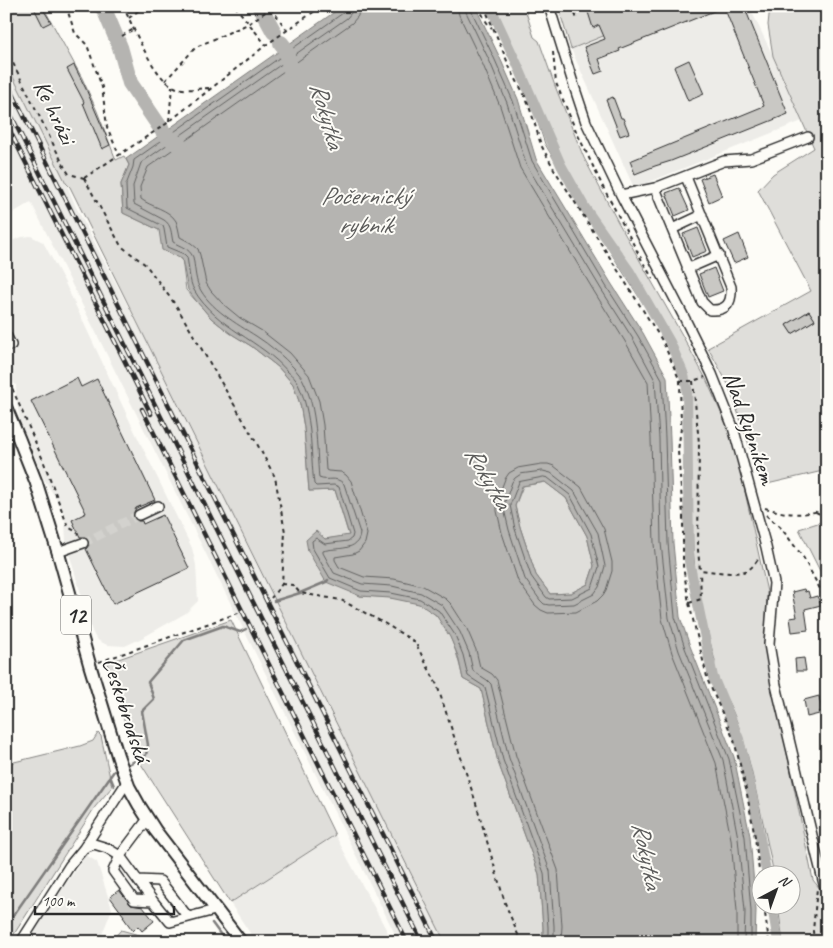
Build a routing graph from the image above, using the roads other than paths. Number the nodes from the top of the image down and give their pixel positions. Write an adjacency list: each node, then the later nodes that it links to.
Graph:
1 (549, 6): 5 (street, Nad Rybníkem)
2 (808, 137): 3 (street)
3 (686, 177): 4 (street); 6 (street)
4 (655, 188): 5 (street); 7 (street)
5 (620, 195): 22 (street, Nad Rybníkem)
6 (702, 215): 7 (street); 8 (street)
7 (672, 229): 9 (street)
8 (718, 255): 9 (street); 9 (street)
9 (688, 269)
10 (6, 335): 11 (street)
11 (11, 345)
12 (6, 408): 16 (main road, Českobrodská / 12)
13 (158, 506): 14 (street)
14 (139, 515)
15 (82, 543): 16 (street)
16 (58, 552): 17 (main road, Českobrodská / 12)
17 (127, 782): 18 (main road, Českobrodská / 12); 19 (street)
18 (147, 820): 20 (street); 24 (main road, Českobrodská / 12)
19 (84, 848): 20 (street); 26 (street)
20 (120, 856): 21 (street); 23 (street)
21 (138, 880): 23 (street); 25 (street)
22 (827, 887)
23 (154, 901): 25 (street)
24 (216, 910): 25 (street); 27 (main road, Českobrodská / 12)
25 (188, 917)
26 (21, 942)
27 (241, 942)

